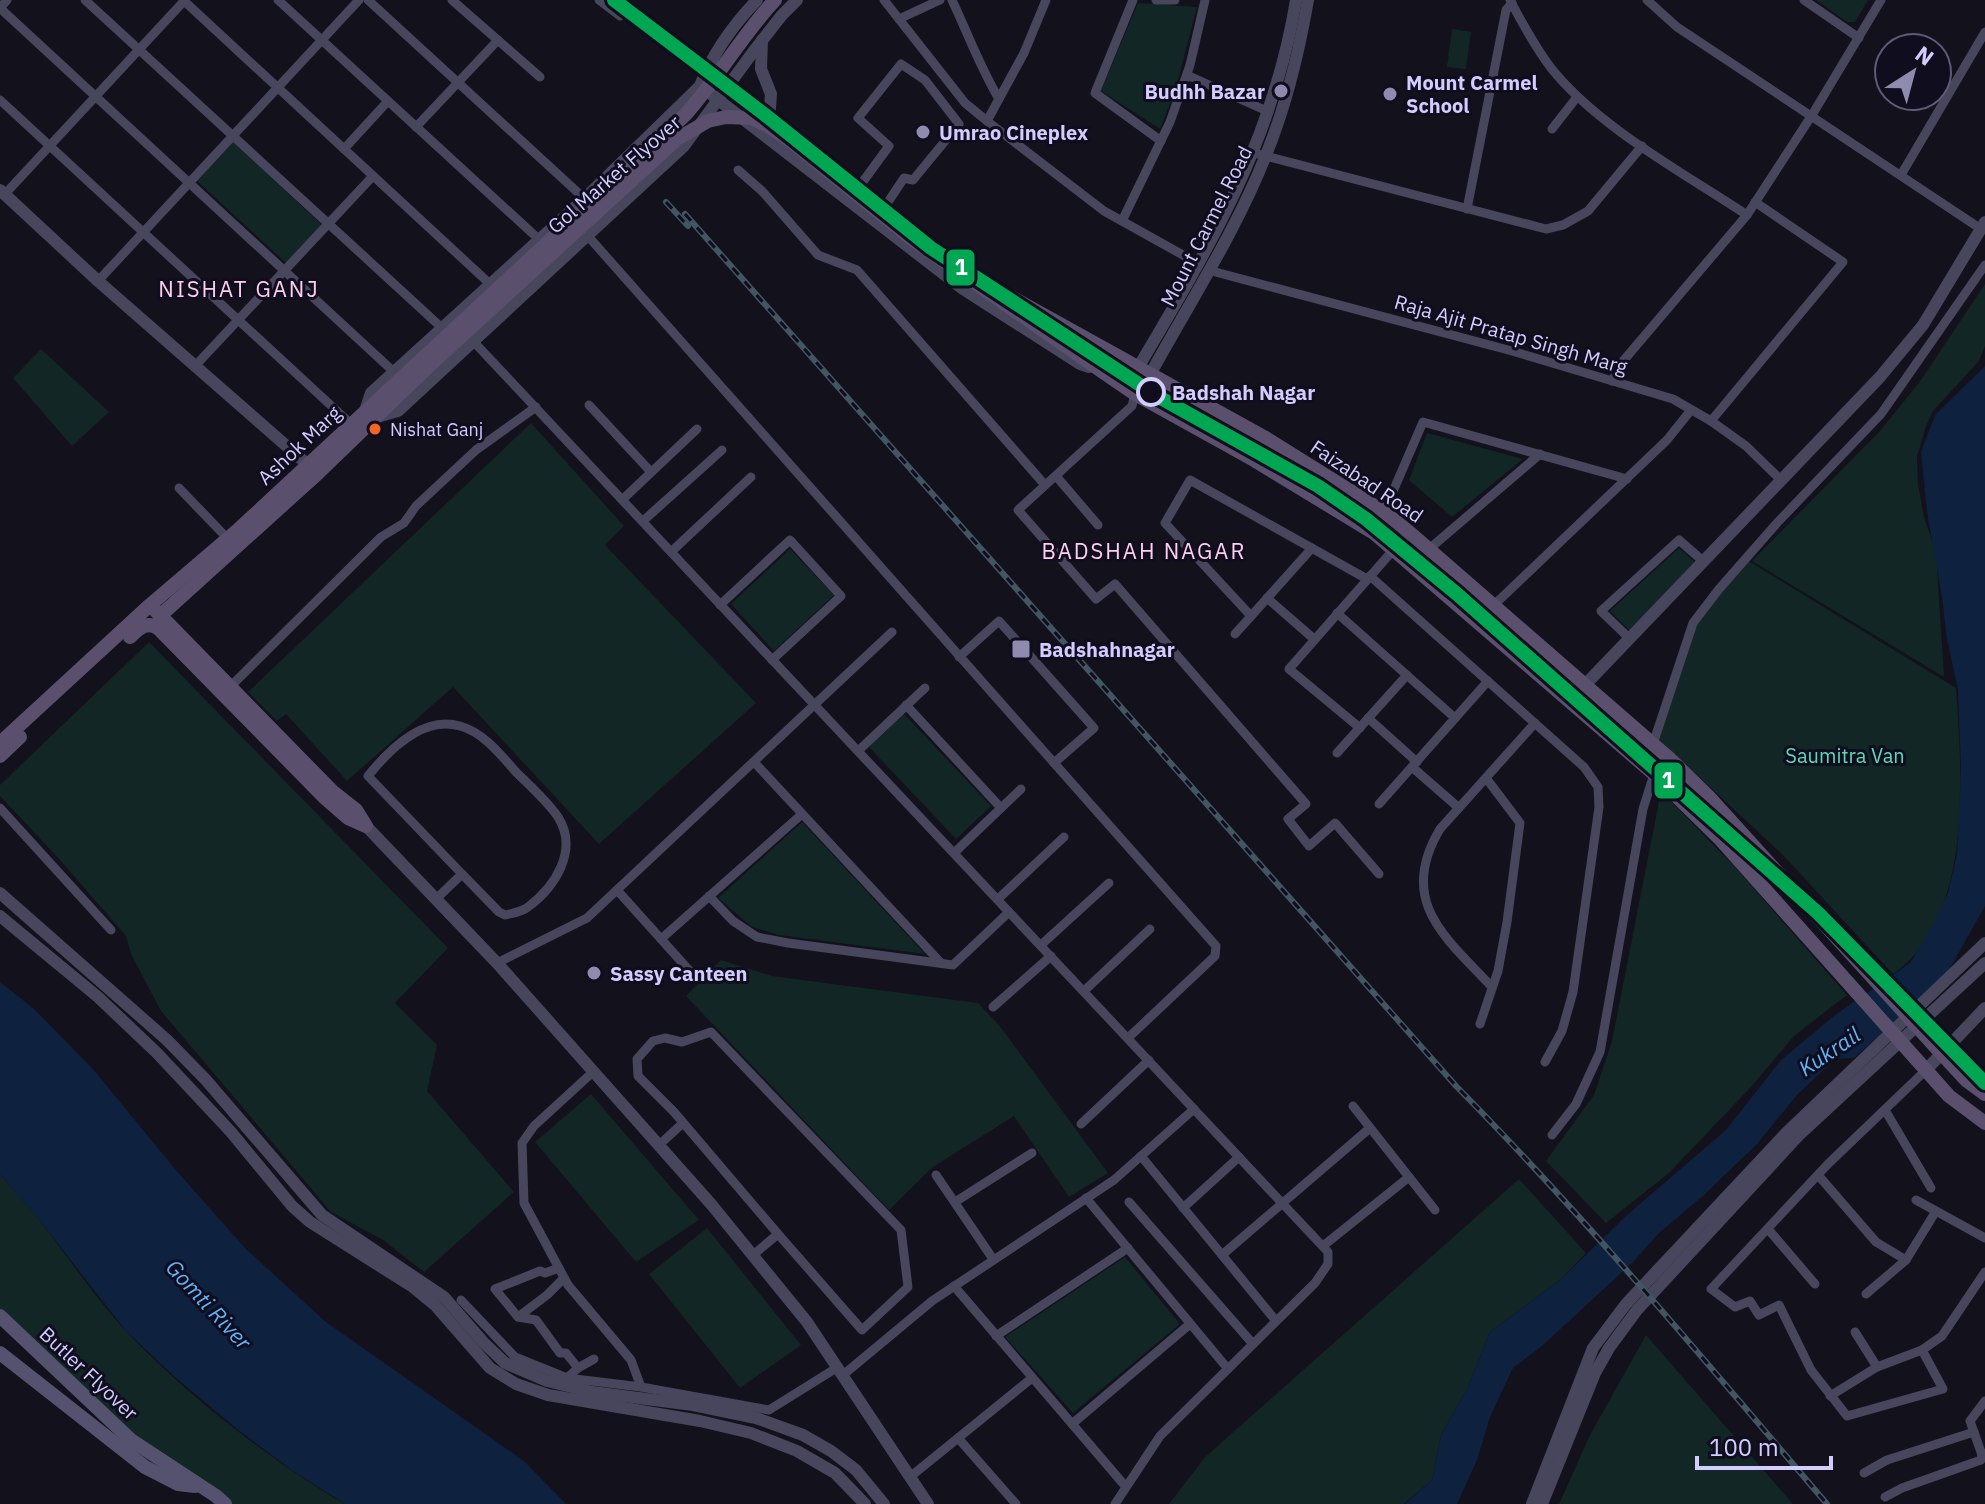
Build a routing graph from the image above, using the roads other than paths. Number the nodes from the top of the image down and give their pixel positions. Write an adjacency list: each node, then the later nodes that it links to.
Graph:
1 (7, 0): 43 (street)
2 (85, 0): 35 (street)
3 (184, 0): 35 (street); 41 (street)
4 (278, 0): 33 (street)
5 (359, 0): 33 (street)
6 (368, 0): 39 (street)
7 (452, 0): 31 (street)
8 (599, 0): 34 (street)
9 (611, 0): 34 (main road, Faizabad Road)
10 (623, 0): 34 (street)
11 (757, 0): 36 (street)
12 (775, 0): 98 (main road, Gol Market Flyover)
13 (797, 0): 32 (street, Ashok Marg)
14 (884, 0): 28 (street, Raja Ajit Pratap Singh Marg)
15 (940, 0): 28 (street)
16 (952, 0): 45 (street)
17 (1046, 0): 45 (street)
18 (1133, 0): 57 (street)
19 (1156, 0): 20 (street)
20 (1175, 0)
21 (1205, 0): 37 (street)
22 (1296, 0): 49 (street)
23 (1308, 0): 62 (street, Mount Carmel Road)
24 (1647, 0): 51 (street)
25 (1804, 0): 30 (street)
26 (1881, 0): 30 (street)
27 (1511, 2): 44 (street); 75 (street)
28 (899, 19): 48 (street, Raja Ajit Pratap Singh Marg)
29 (1985, 32): 66 (street)
30 (1859, 38): 51 (street)
31 (498, 40): 38 (street); 39 (street)
32 (762, 40): 42 (street, Ashok Marg); 52 (street)
33 (322, 41): 41 (street); 47 (street)
34 (670, 47): 36 (main road, Faizabad Road)
35 (140, 50): 43 (street); 56 (street)
36 (706, 71): 40 (street); 42 (main road, Faizabad Road)
37 (1187, 75): 49 (street); 57 (street)
38 (540, 77)
39 (458, 82): 54 (street); 72 (street)
40 (700, 86): 42 (street, Faizabad Road); 58 (street, Ashok Marg)
41 (279, 88): 56 (street); 61 (street)
42 (723, 93): 52 (main road, Faizabad Road); 63 (street, Ashok Marg); 94 (street, Faizabad Road)
43 (95, 97): 59 (street); 68 (street)
44 (1577, 97): 55 (street); 60 (street)
45 (999, 99): 53 (street)
46 (0, 100): 59 (street)
47 (388, 101): 54 (street); 61 (street)
48 (965, 103): 50 (street); 53 (street, Raja Ajit Pratap Singh Marg)
49 (1269, 112): 62 (street)
50 (952, 115): 69 (street); 74 (street)
51 (1812, 115): 66 (street); 73 (street)
52 (769, 121): 69 (main road, Faizabad Road)
53 (987, 121): 78 (street, Raja Ajit Pratap Singh Marg)
54 (416, 127): 83 (street)
55 (1552, 129)
56 (234, 137): 68 (street); 79 (street)
57 (1161, 141): 78 (street)
58 (642, 143): 63 (street); 64 (street, Ashok Marg)
59 (49, 146): 71 (street); 81 (street)
60 (1642, 146): 75 (street); 76 (street)
61 (344, 149): 67 (street)
62 (1260, 154): 75 (street); 86 (street, Mount Carmel Road)
63 (665, 164): 70 (street, Ashok Marg)
64 (616, 168): 70 (street); 72 (street, Ashok Marg)
65 (738, 170): 115 (street)
66 (1901, 175): 80 (street)
67 (373, 176): 79 (street); 89 (street)
68 (189, 184): 81 (street); 87 (street)
69 (859, 187): 74 (main road, Faizabad Road)
70 (637, 191): 77 (street, Ashok Marg)
71 (2, 192): 88 (street)
72 (585, 198): 77 (street); 83 (street, Ashok Marg)
73 (1755, 202): 76 (street); 104 (street)
74 (884, 208): 95 (main road, Faizabad Road)
75 (1467, 209)
76 (1747, 215): 97 (street)
77 (605, 219): 82 (street, Ashok Marg)
78 (1122, 221): 86 (street, Raja Ajit Pratap Singh Marg)
79 (328, 224): 87 (street); 91 (street)
80 (1984, 226): 114 (street)
81 (144, 233): 88 (street); 90 (street)
82 (587, 235): 84 (street, Ashok Marg); 139 (street)
83 (540, 239): 84 (street); 89 (street, Ashok Marg)
84 (560, 260): 92 (street, Ashok Marg)
85 (1985, 265): 153 (street)
86 (1203, 267): 95 (street, Mount Carmel Road); 97 (street, Raja Ajit Pratap Singh Marg)
87 (284, 271): 90 (street); 96 (street)
88 (98, 281): 93 (street)
89 (490, 284): 91 (street, Ashok Marg)
90 (239, 320): 93 (street); 105 (street)
91 (442, 328): 96 (street, Ashok Marg)
92 (473, 341): 101 (street); 103 (street, Ashok Marg)
93 (196, 365): 109 (street)
94 (1100, 370): 98 (main road, Gol Market Flyover); 99 (main road, Faizabad Road)
95 (1145, 370): 118 (main road, Faizabad Road)
96 (394, 372): 103 (street, Ashok Marg)
97 (1612, 381): 102 (street, Raja Ajit Pratap Singh Marg)
98 (392, 392): 103 (main road, Gol Market Flyover)
99 (1135, 394): 111 (street); 124 (main road, Faizabad Road)
100 (589, 405): 110 (street)
101 (536, 407): 117 (street); 144 (street)
102 (1691, 410): 104 (street, Raja Ajit Pratap Singh Marg); 113 (street)
103 (370, 415): 105 (main road, Ashok Marg); 132 (main road, Ashok Marg)
104 (1711, 421): 114 (street, Raja Ajit Pratap Singh Marg)
105 (351, 424): 109 (main road, Ashok Marg)
106 (697, 429): 110 (street)
107 (722, 450): 119 (street)
108 (1540, 454): 113 (street); 118 (street); 125 (street)
109 (307, 464): 122 (main road, Ashok Marg)
110 (651, 472): 117 (street)
111 (1056, 476): 115 (street); 120 (street)
112 (751, 477): 126 (street)
113 (1627, 479): 131 (street)
114 (1782, 481): 127 (street)
115 (1045, 485): 172 (street)
116 (179, 488): 122 (street)
117 (623, 499): 119 (street)
118 (1384, 512): 121 (main road, Faizabad Road)
119 (643, 521): 126 (street)
120 (1098, 525)
121 (1409, 532): 124 (street); 125 (main road, Faizabad Road)
122 (228, 539): 132 (main road, Ashok Marg)
123 (1312, 548): 128 (street); 129 (street); 134 (street)
124 (1393, 549): 128 (street); 160 (main road, Faizabad Road)
125 (1428, 550): 131 (main road, Faizabad Road)
126 (671, 552): 130 (street)
127 (1704, 562): 138 (street); 138 (street)
128 (1368, 577): 133 (street); 142 (street)
129 (1267, 598): 134 (street); 137 (street)
130 (720, 605): 140 (street); 140 (street)
131 (1493, 606): 143 (main road, Faizabad Road)
132 (155, 610): 144 (main road); 152 (main road, Ashok Marg)
133 (1337, 613): 137 (street); 141 (street)
134 (1251, 616): 136 (street)
135 (892, 632): 147 (street)
136 (1235, 634)
137 (1314, 639): 151 (street)
138 (1630, 639): 143 (street)
139 (959, 657): 158 (street); 158 (street)
140 (772, 660): 147 (street)
141 (1407, 675): 148 (street); 149 (street)
142 (1488, 681): 149 (street); 150 (street)
143 (1584, 686): 153 (main road, Faizabad Road)
144 (230, 687): 168 (main road)
145 (925, 688): 146 (street)
146 (906, 705): 154 (street); 165 (street)
147 (815, 706): 154 (street); 157 (street)
148 (1368, 718): 151 (street); 159 (street)
149 (1455, 718): 159 (street)
150 (1535, 723): 161 (street); 199 (street)
151 (1360, 728): 155 (street)
152 (0, 743)
153 (1653, 744): 197 (main road, Faizabad Road)
154 (858, 751): 170 (street)
155 (1337, 753)
156 (0, 756): 168 (main road)
157 (754, 762): 167 (street); 174 (street)
158 (1054, 763): 196 (street)
159 (1414, 764): 163 (street); 166 (street)
160 (1654, 774): 200 (main road, Faizabad Road); 210 (street)
161 (1486, 778): 166 (street); 191 (street)
162 (1021, 789): 165 (street)
163 (1379, 804)
164 (0, 808): 182 (street)
165 (1001, 808): 170 (street)
166 (1459, 808): 191 (street)
167 (802, 814): 176 (street); 188 (street)
168 (366, 826): 178 (street)
169 (1064, 837): 177 (street)
170 (954, 853): 177 (street)
171 (462, 874): 171 (street); 178 (street)
172 (1379, 874)
173 (1109, 883): 185 (street)
174 (617, 890): 183 (street); 187 (street)
175 (0, 893): 273 (street)
176 (709, 896): 183 (street); 188 (street)
177 (998, 899): 179 (street)
178 (435, 900): 187 (street)
179 (1009, 912): 185 (street); 188 (street)
180 (0, 916): 272 (street)
181 (1150, 929): 192 (street)
182 (111, 930)
183 (661, 939): 190 (street)
184 (1985, 943): 277 (street)
185 (1041, 945): 186 (street)
186 (1051, 956): 192 (street); 193 (street)
187 (497, 963): 201 (street)
188 (941, 963)
189 (1985, 963): 278 (street)
190 (696, 978)
191 (1492, 987): 195 (street)
192 (1084, 991): 196 (street)
193 (993, 1007)
194 (1985, 1008): 197 (street)
195 (1480, 1024)
196 (1128, 1038): 198 (street)
197 (1941, 1053): 200 (street); 202 (main road, Faizabad Road)
198 (1149, 1060): 204 (street); 208 (street)
199 (1545, 1062)
200 (1926, 1070): 205 (street); 207 (main road, Faizabad Road)
201 (594, 1071): 211 (street); 236 (street)
202 (1985, 1094)
203 (1353, 1106): 209 (street)
204 (1194, 1109): 213 (street); 214 (street)
205 (1885, 1110): 216 (street); 218 (street)
206 (683, 1123): 211 (street); 228 (street); 228 (street)
207 (1985, 1123)
208 (1081, 1124)
209 (1370, 1128): 217 (street); 223 (street)
210 (1552, 1135)
211 (659, 1145): 232 (street)
212 (1032, 1153): 221 (street)
213 (1141, 1156): 219 (street); 224 (street)
214 (1239, 1157): 223 (street); 224 (street)
215 (936, 1175): 221 (street)
216 (1818, 1175): 227 (street); 235 (street)
217 (1409, 1177): 225 (street); 230 (street)
218 (1931, 1188)
219 (1086, 1198): 231 (street); 234 (street)
220 (1916, 1200): 226 (street)
221 (955, 1202): 234 (street)
222 (1129, 1202): 249 (street)
223 (1281, 1202): 230 (street); 233 (street)
224 (1183, 1208): 233 (street)
225 (1435, 1210)
226 (1936, 1211): 229 (street); 235 (street)
227 (1768, 1229): 239 (street); 260 (street)
228 (778, 1234): 232 (street)
229 (1985, 1238)
230 (1323, 1246): 245 (street)
231 (1128, 1248): 246 (street); 248 (street)
232 (753, 1255): 256 (street)
233 (1222, 1255): 245 (street)
234 (993, 1259): 240 (street)
235 (1906, 1260): 241 (street)
236 (559, 1268): 238 (street); 244 (street)
237 (1985, 1272): 250 (street)
238 (564, 1278): 244 (street); 259 (street)
239 (1815, 1284)
240 (954, 1286): 248 (street); 256 (street)
241 (1866, 1294)
242 (461, 1300): 257 (street)
243 (0, 1316): 266 (main road, Butler Flyover)
244 (518, 1317): 254 (street)
245 (1276, 1321): 249 (street)
246 (1190, 1324): 255 (street); 262 (street)
247 (1855, 1332): 253 (street)
248 (996, 1336): 258 (street)
249 (1253, 1344): 255 (street)
250 (1922, 1350): 253 (street); 260 (street)
251 (0, 1353): 266 (main road)
252 (594, 1359): 254 (street)
253 (1877, 1367): 260 (street)
254 (578, 1368): 257 (street)
255 (1228, 1369): 269 (street)
256 (840, 1371): 259 (street); 268 (street)
257 (567, 1378): 259 (street)
258 (1032, 1378): 262 (street); 264 (street)
259 (641, 1387)
260 (1830, 1396)
261 (1985, 1401): 263 (street)
262 (1072, 1424): 269 (street)
263 (1974, 1432): 265 (street); 267 (street)
264 (958, 1438): 268 (street); 275 (street)
265 (1984, 1454): 270 (street)
266 (150, 1462): 271 (main road)
267 (1864, 1473)
268 (910, 1477): 274 (street)
269 (1126, 1487): 276 (street)
270 (1885, 1497)
271 (225, 1504)
272 (865, 1504)
273 (884, 1504)
274 (928, 1504)
275 (1016, 1504)
276 (1115, 1504)
277 (1532, 1504)
278 (1542, 1504)

